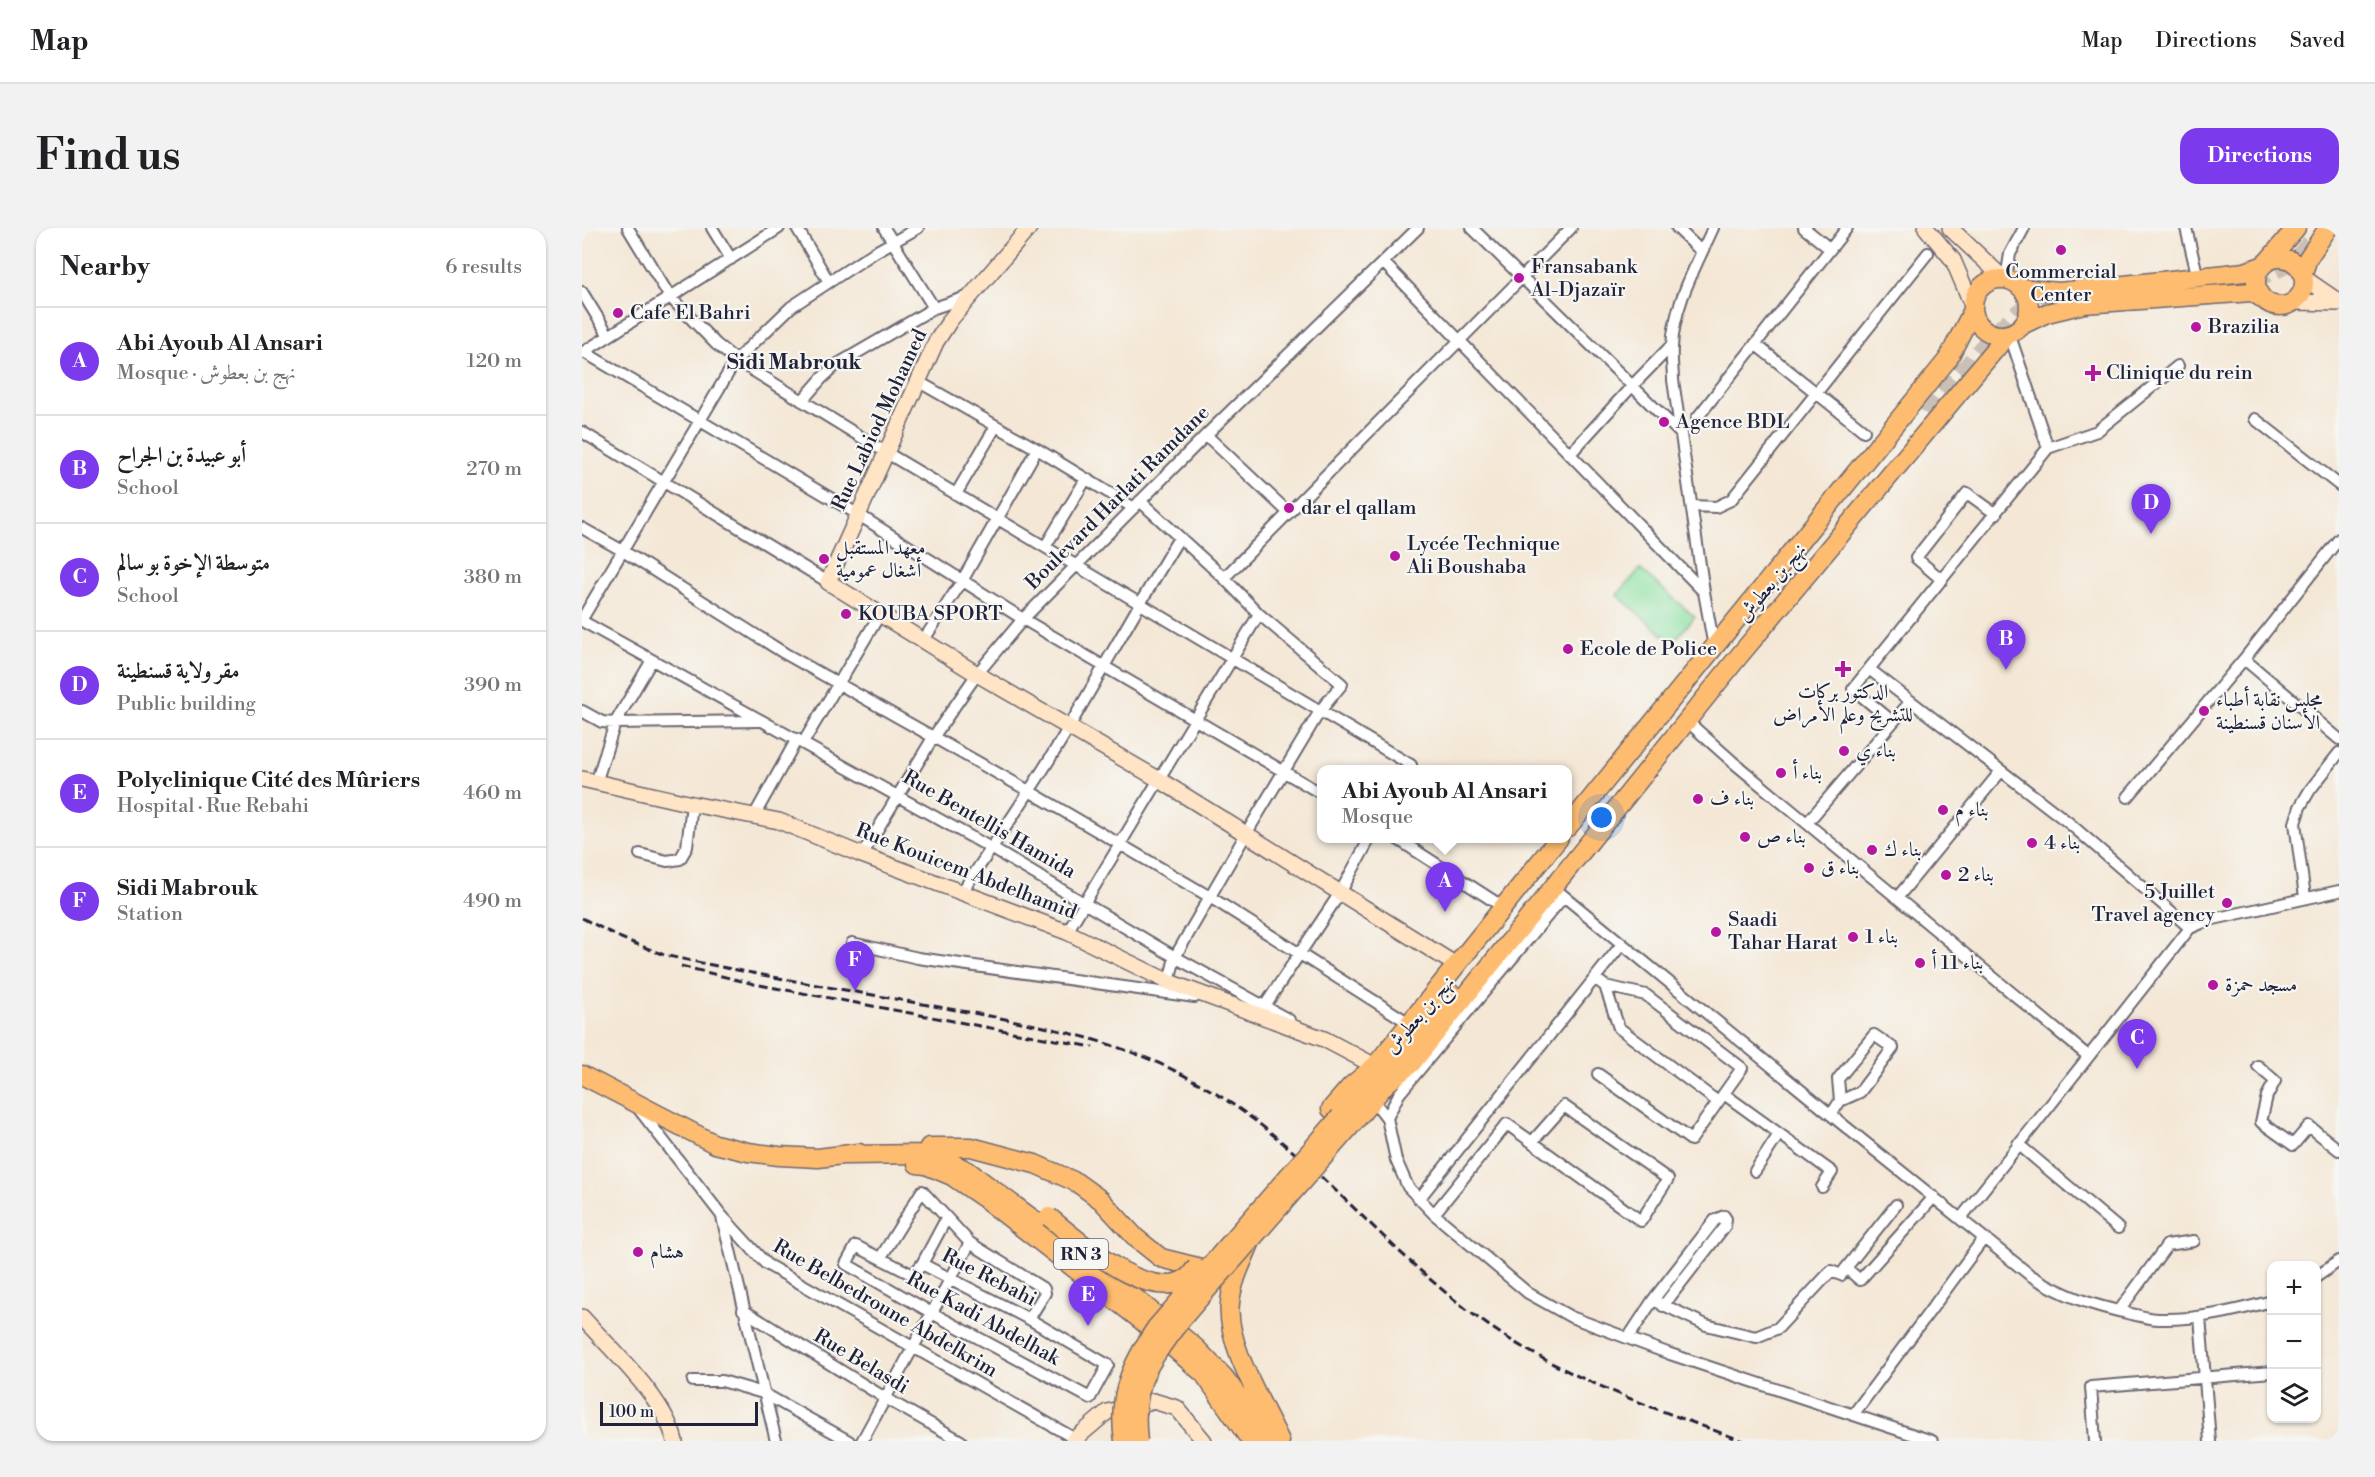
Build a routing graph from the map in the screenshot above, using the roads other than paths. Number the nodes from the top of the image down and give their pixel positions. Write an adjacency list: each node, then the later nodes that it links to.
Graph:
1 (628, 228): 35 (street)
2 (712, 228): 25 (street)
3 (779, 228): 25 (street)
4 (797, 228): 31 (street)
5 (884, 228): 21 (street)
6 (918, 228): 21 (street)
7 (1029, 228): 34 (street, Rue Labiod Mohamed)
8 (1418, 228): 26 (street, Boulevard Harlati Ramdane)
9 (1472, 228): 30 (street)
10 (1571, 228): 30 (street)
11 (1677, 228): 23 (street)
12 (1713, 228): 23 (street)
13 (1804, 228): 22 (street)
14 (1847, 228): 22 (street)
15 (1926, 228): 40 (street)
16 (1950, 228): 32 (street)
17 (2024, 228): 32 (street)
18 (2186, 228): 29 (street)
19 (2296, 228): 27 (main road)
20 (2328, 228): 28 (main road)
21 (893, 242): 31 (street); 39 (street)
22 (1830, 249): 44 (street)
23 (1702, 252): 45 (street)
24 (1928, 253): 51 (street)
25 (731, 259): 35 (street)
26 (1383, 262): 43 (street); 60 (street, Boulevard Harlati Ramdane)
27 (2254, 265): 28 (main road); 29 (main road); 36 (main road)
28 (2304, 276): 37 (main road); 38 (street)
29 (2198, 278): 32 (main road)
30 (1521, 279): 43 (street); 50 (street)
31 (830, 282): 47 (street)
32 (2010, 282): 40 (main road); 41 (main road)
33 (582, 292): 42 (street)
34 (972, 295): 39 (street); 49 (street, Rue Labiod Mohamed)
35 (670, 297): 42 (street); 47 (street)
36 (2263, 299): 37 (main road); 41 (main road)
37 (2295, 302): 38 (street)
38 (2339, 303)
39 (934, 308): 52 (street)
40 (1973, 309): 41 (main road); 92 (main road, نهج بن بعطوش)
41 (2013, 331): 61 (street); 105 (main road, نهج بن بعطوش)
42 (609, 336): 46 (street)
43 (1460, 341): 64 (street); 71 (street)
44 (1755, 344): 51 (street); 53 (street)
45 (1671, 346): 50 (street); 59 (street)
46 (583, 352): 55 (street)
47 (736, 360): 52 (street); 55 (street)
48 (2178, 366): 61 (street)
49 (918, 382): 56 (street); 63 (street, Rue Labiod Mohamed)
50 (1632, 386): 59 (street); 64 (street)
51 (1818, 394): 57 (street); 70 (street)
52 (802, 400): 63 (street)
53 (1697, 418)
54 (2255, 419): 67 (street)
55 (701, 421): 66 (street); 73 (street)
56 (996, 426): 62 (street); 68 (street)
57 (1864, 431)
58 (582, 432): 66 (street)
59 (1681, 433): 70 (street)
60 (1206, 435): 69 (street, Boulevard Harlati Ramdane); 71 (street)
61 (2048, 448): 72 (street)
62 (1037, 449): 65 (street); 74 (street)
63 (887, 453): 68 (street); 73 (street, Rue Labiod Mohamed)
64 (1570, 454): 85 (street)
65 (1086, 479): 69 (street); 78 (street)
66 (664, 482): 79 (street); 84 (street)
67 (2339, 485)
68 (956, 494): 74 (street)
69 (1137, 504): 76 (street); 80 (street, Boulevard Harlati Ramdane)
70 (1692, 506): 85 (street)
71 (1289, 513): 81 (street)
72 (1995, 514): 82 (street); 82 (street)
73 (859, 515): 83 (street); 84 (street, Rue Labiod Mohamed)
74 (998, 519): 78 (street); 83 (street)
75 (582, 528): 79 (street)
76 (1179, 537): 81 (street); 86 (street)
77 (2339, 539): 94 (street)
78 (1045, 547): 80 (street)
79 (623, 551): 90 (street); 99 (street)
80 (1076, 565): 86 (street); 89 (street, Boulevard Harlati Ramdane)
81 (1224, 578): 88 (street)
82 (1942, 580): 97 (street)
83 (962, 581): 89 (street); 91 (street)
84 (828, 582): 87 (street)
85 (1704, 592): 92 (street)
86 (1139, 603): 93 (street); 96 (street)
87 (880, 614): 91 (street); 99 (street)
88 (1259, 614): 93 (street); 102 (street)
89 (1023, 619): 96 (street); 98 (street, Boulevard Harlati Ramdane)
90 (582, 620): 95 (street, Rue Bentellis Hamida)
91 (923, 641): 98 (street)
92 (1714, 647): 124 (main road, نهج بن بعطوش)
93 (1232, 657): 102 (street); 103 (street)
94 (2244, 659): 110 (street); 121 (street)
95 (652, 660): 104 (street, Rue Bentellis Hamida); 107 (street)
96 (1103, 665): 103 (street); 108 (street)
97 (1869, 669): 100 (street); 106 (street)
98 (977, 674): 108 (street); 109 (street, Boulevard Harlati Ramdane)
99 (840, 682): 109 (street); 111 (street)
100 (1911, 701): 106 (street); 115 (street)
101 (582, 711): 107 (street)
102 (1320, 711): 113 (street); 114 (street)
103 (1195, 719): 114 (street); 116 (street)
104 (760, 721): 107 (street); 111 (street, Rue Bentellis Hamida)
105 (1687, 721): 125 (street); 138 (main road, نهج بن بعطوش)
106 (1893, 722): 125 (street)
107 (615, 723): 117 (street)
108 (1069, 727): 116 (street); 118 (street)
109 (934, 736): 118 (street); 120 (street, Boulevard Harlati Ramdane)
110 (2339, 740)
111 (800, 741): 120 (street, Rue Bentellis Hamida); 123 (street)
112 (2339, 753): 141 (street)
113 (1411, 765)
114 (1282, 771): 119 (street); 127 (street)
115 (2001, 771): 142 (street); 145 (street)
116 (1158, 778): 127 (street); 132 (street)
117 (589, 781): 122 (street, Rue Kouicem Abdelhamid)
118 (1029, 791): 132 (street); 133 (street)
119 (1317, 791)
120 (896, 796): 133 (street, Rue Bentellis Hamida); 135 (street, Boulevard Harlati Ramdane)
121 (2128, 797)
122 (692, 804): 123 (street, Rue Kouicem Abdelhamid); 134 (street)
123 (754, 816): 135 (street, Rue Kouicem Abdelhamid)
124 (1572, 822)
125 (1807, 823): 142 (street)
126 (1572, 833): 163 (main road, نهج بن بعطوش)
127 (1246, 834): 139 (street); 140 (street)
128 (1367, 843): 139 (street)
129 (1404, 843): 144 (street)
130 (1555, 843): 144 (main road, نهج بن بعطوش)
131 (1564, 843): 157 (main road, نهج بن بعطوش)
132 (1120, 844): 140 (street); 143 (street)
133 (991, 848): 137 (street); 143 (street, Rue Bentellis Hamida)
134 (640, 854)
135 (862, 855): 137 (street, Rue Kouicem Abdelhamid)
136 (2339, 891): 141 (street)
137 (962, 892): 146 (street, Rue Kouicem Abdelhamid)
138 (1559, 892): 148 (street); 163 (main road, نهج بن بعطوش); 170 (street)
139 (1340, 893): 149 (street); 151 (street)
140 (1210, 897): 149 (street); 150 (street)
141 (2305, 897): 145 (street)
142 (1897, 898): 158 (street)
143 (1084, 904): 146 (street); 150 (street, Rue Bentellis Hamida)
144 (1503, 907): 151 (main road, نهج بن بعطوش)
145 (2190, 928): 158 (street)
146 (1067, 932): 153 (street, Rue Kouicem Abdelhamid)
147 (852, 943): 155 (street)
148 (1622, 944): 152 (street); 168 (street)
149 (1299, 954): 156 (street); 157 (street)
150 (1175, 957): 153 (street); 156 (street, Rue Bentellis Hamida)
151 (1457, 964): 157 (main road, نهج بن بعطوش)
152 (1595, 978): 154 (street); 180 (street)
153 (1169, 982): 155 (street, Rue Kouicem Abdelhamid)
154 (1605, 986): 164 (street); 164 (street)
155 (1215, 999): 156 (street, Rue Kouicem Abdelhamid)
156 (1264, 1013): 159 (street, Rue Kouicem Abdelhamid)
157 (1412, 1020): 159 (main road)
158 (2088, 1056): 173 (street)
159 (1375, 1066): 169 (main road)
160 (2258, 1066): 175 (street)
161 (1598, 1074): 164 (street)
162 (582, 1075): 165 (main road, RN 3)
163 (1386, 1084): 166 (main road)
164 (1721, 1098): 171 (street)
165 (630, 1099): 176 (main road, RN 3); 183 (street, Rue Belbedroune Abdelkrim)
166 (1372, 1100): 169 (main road); 170 (street)
167 (1840, 1101): 167 (street); 168 (street)
168 (1830, 1115): 179 (street)
169 (1342, 1116): 187 (main road, bridge); 196 (main road); 224 (main road, bridge)
170 (1387, 1118): 180 (street)
171 (1779, 1134): 177 (street); 178 (street)
172 (1532, 1142): 172 (street); 182 (street)
173 (2018, 1144): 184 (street); 186 (street)
174 (929, 1147): 176 (main road); 196 (main road); 196 (main road, bridge)
175 (2339, 1150)
176 (847, 1155): 217 (main road, RN 3); 227 (main road, RN 3)
177 (1755, 1172)
178 (1822, 1187)
179 (1934, 1197): 184 (street); 197 (street)
180 (1419, 1199): 182 (street)
181 (1896, 1205): 197 (street)
182 (1434, 1214): 208 (street)
183 (722, 1215): 202 (street); 209 (street, Rue Belbedroune Abdelkrim)
184 (1961, 1218): 188 (street)
185 (946, 1219): 190 (street); 193 (street); 195 (street)
186 (2118, 1228)
187 (1253, 1236): 225 (main road, bridge); 228 (main road, bridge)
188 (1984, 1238): 203 (street); 216 (street)
189 (2194, 1241): 203 (street)
190 (970, 1243): 199 (street); 207 (street)
191 (856, 1246): 193 (street, Rue Rebahi); 204 (street, Rue Kadi Abdelhak)
192 (1695, 1255): 201 (street)
193 (881, 1257): 195 (street, Rue Rebahi)
194 (2339, 1261): 198 (street)
195 (922, 1264): 199 (street, Rue Rebahi)
196 (1197, 1267)
197 (1846, 1268): 201 (street)
198 (2321, 1274)
199 (950, 1279): 204 (street); 207 (street, Rue Rebahi)
200 (2267, 1302): 206 (street)
201 (1658, 1303): 208 (street)
202 (743, 1310): 214 (street); 215 (street, Rue Belasdi)
203 (2119, 1311): 206 (street)
204 (932, 1313): 209 (street); 210 (street, Rue Kadi Abdelhak)
205 (582, 1317): 219 (street)
206 (2200, 1317): 212 (street)
207 (1029, 1319): 210 (street, Rue Rebahi)
208 (1628, 1338): 216 (street)
209 (914, 1348): 215 (street); 218 (street, Rue Belbedroune Abdelkrim)
210 (1108, 1365)
211 (2267, 1372): 212 (street)
212 (2205, 1377): 230 (street); 231 (street)
213 (693, 1381): 214 (street)
214 (763, 1393): 220 (street); 221 (street)
215 (885, 1398): 222 (street); 223 (street, Rue Belasdi)
216 (1853, 1415): 229 (street)
217 (1247, 1438)
218 (1076, 1440): 226 (street)
219 (675, 1441)
220 (776, 1441)
221 (849, 1441)
222 (862, 1441)
223 (961, 1441)
224 (1124, 1441)
225 (1138, 1441)
226 (1204, 1441)
227 (1266, 1441)
228 (1280, 1441)
229 (1932, 1441)
230 (2095, 1441)
231 (2210, 1441)

